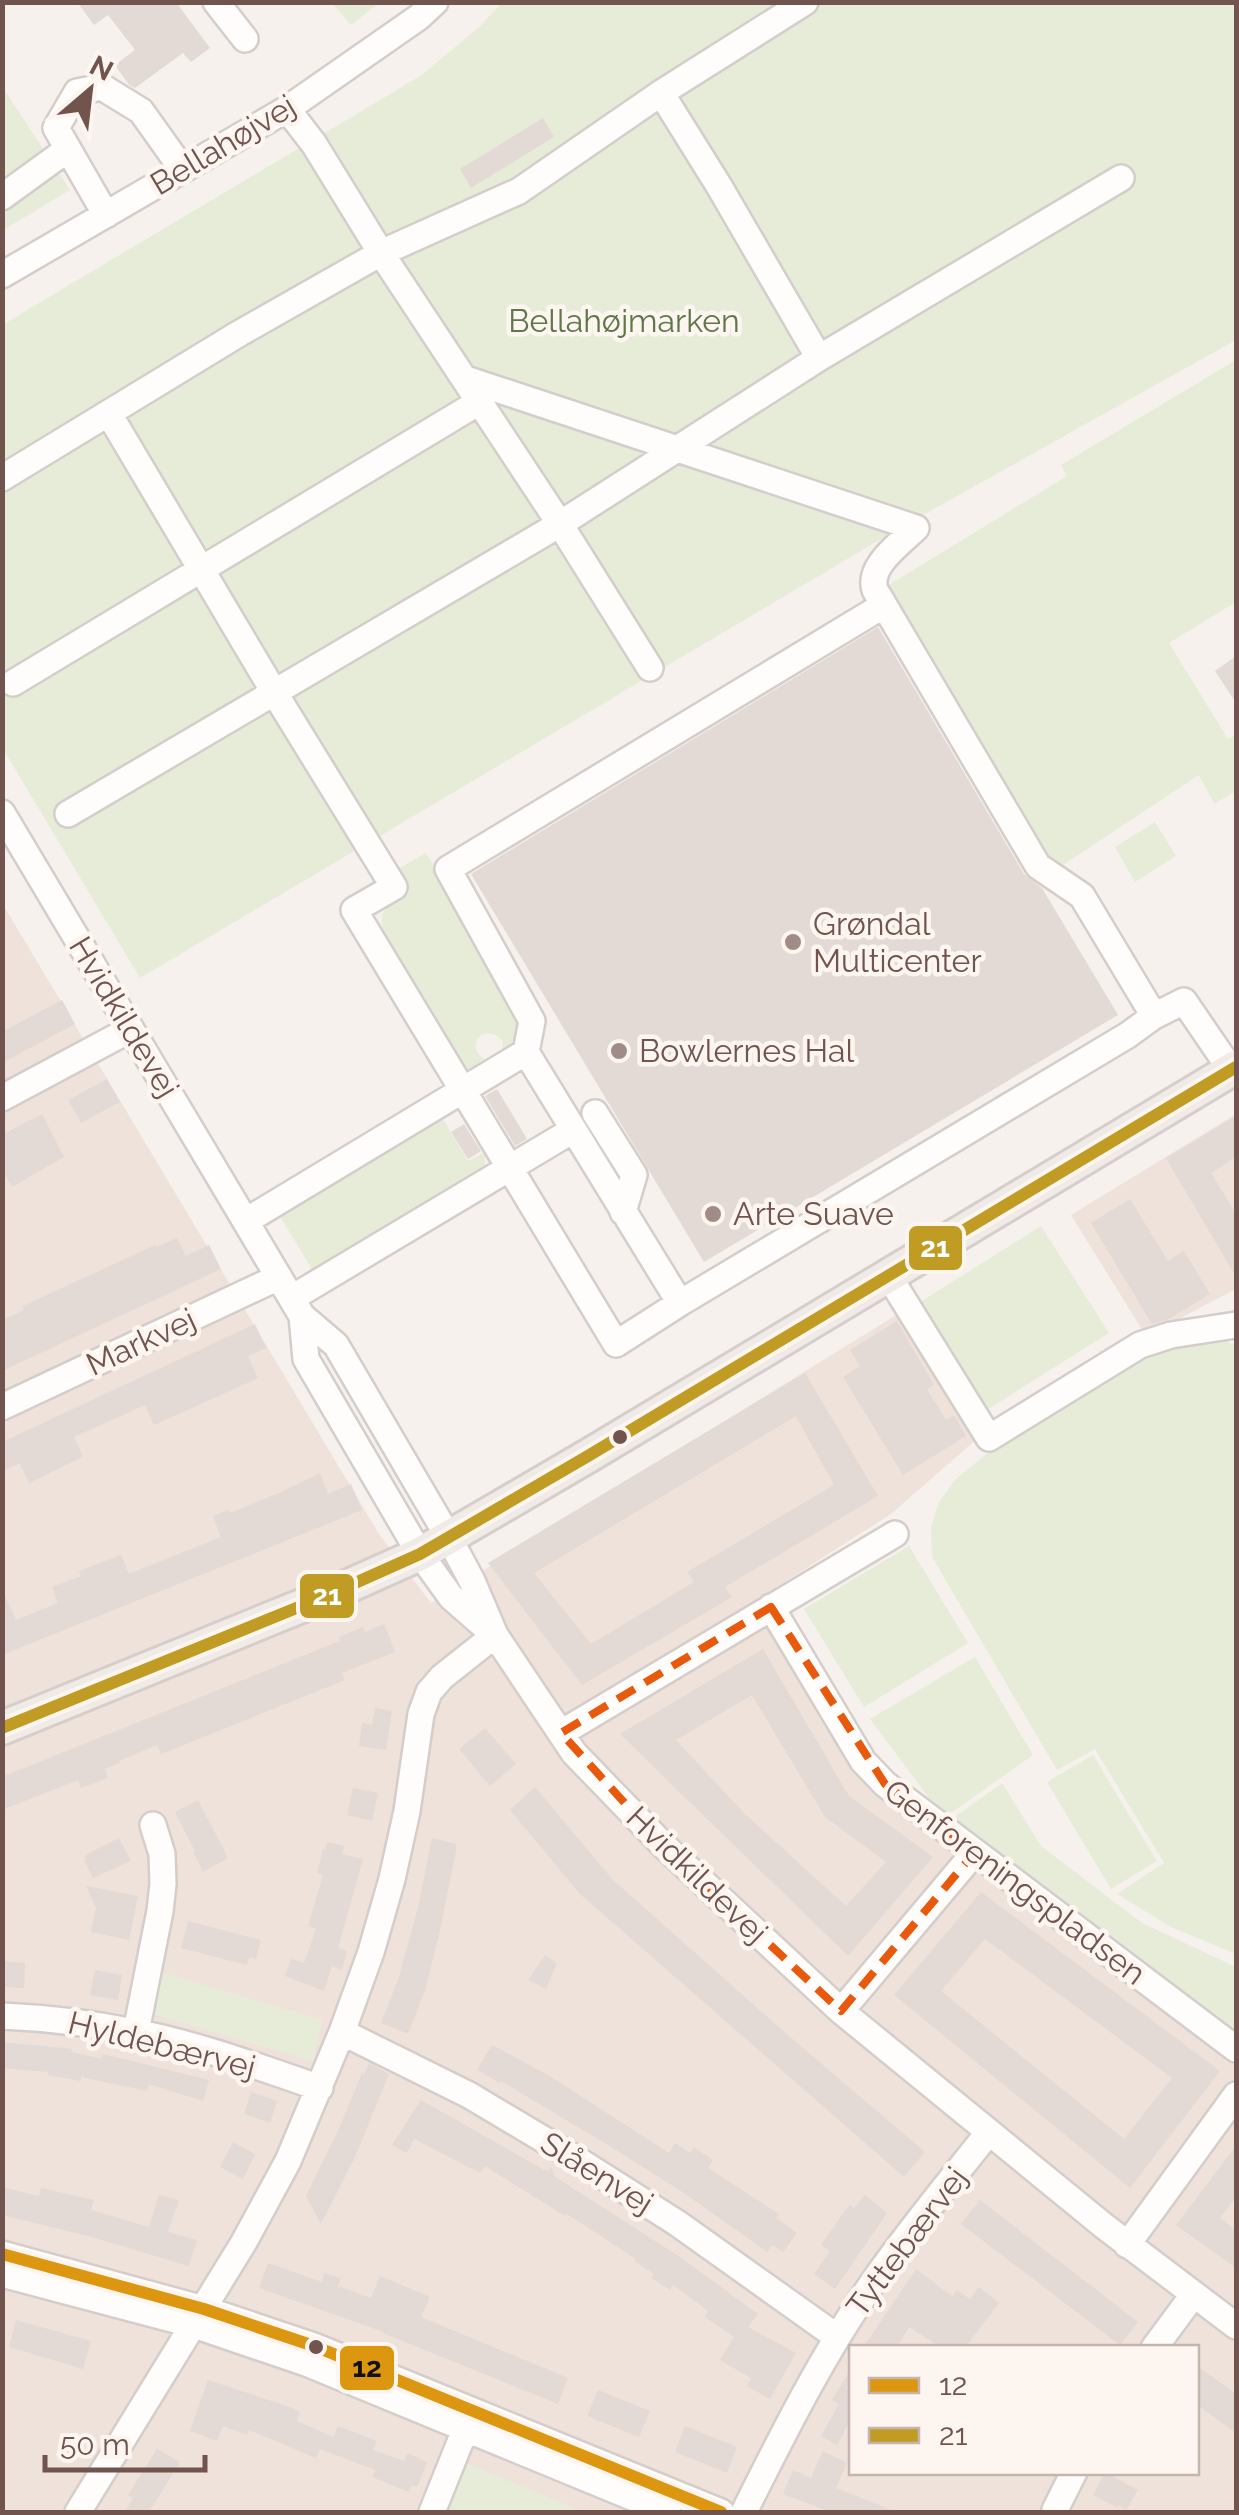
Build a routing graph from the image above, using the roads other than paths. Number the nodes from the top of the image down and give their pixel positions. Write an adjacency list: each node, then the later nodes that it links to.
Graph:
1 (216, 2): 4 (street)
2 (435, 2): 6 (street, Bellahøjvej)
3 (806, 2): 5 (street)
4 (245, 39)
5 (661, 93): 12 (street); 14 (street)
6 (286, 109): 8 (street, Bellahøjvej); 12 (street)
7 (68, 149): 8 (street); 10 (street); 11 (street)
8 (183, 170): 11 (street, Bellahøjvej)
9 (1121, 178): 14 (street)
10 (2, 197)
11 (106, 215): 13 (street, Bellahøjvej)
12 (381, 253): 15 (street); 16 (street)
13 (2, 276)
14 (819, 358): 17 (street)
15 (472, 391): 17 (street); 19 (street); 20 (street)
16 (109, 414): 18 (street); 20 (street)
17 (674, 449): 19 (street); 21 (street)
18 (2, 478)
19 (560, 524): 22 (street); 24 (street)
20 (202, 570): 23 (street); 24 (street)
21 (884, 605): 27 (street); 29 (street)
22 (650, 668)
23 (13, 684)
24 (274, 692): 26 (street); 31 (street)
25 (2, 813): 28 (street, Hvidkildevej)
26 (68, 814)
27 (1154, 1016): 30 (street); 40 (street)
28 (131, 1029): 32 (street); 37 (street, Hvidkildevej)
29 (526, 1052): 31 (street); 34 (street)
30 (1234, 1068): 38 (main road)
31 (463, 1090): 35 (street); 37 (street)
32 (2, 1098)
33 (595, 1113): 36 (street)
34 (573, 1130): 35 (street); 36 (street)
35 (510, 1169): 39 (street); 40 (street)
36 (623, 1212): 40 (street)
37 (246, 1221): 39 (street, Hvidkildevej)
38 (888, 1276): 41 (street); 44 (main road)
39 (291, 1297): 42 (street, Markvej); 44 (street, Hvidkildevej)
40 (680, 1304)
41 (1236, 1325)
42 (2, 1406)
43 (895, 1534): 45 (street)
44 (435, 1546): 46 (street, Hvidkildevej); 47 (main road)
45 (771, 1607): 48 (street); 50 (street, Genforeningspladsen)
46 (495, 1635): 48 (street, Hvidkildevej); 54 (street)
47 (2, 1728)
48 (561, 1733): 51 (street, Hvidkildevej)
49 (153, 1825): 53 (street)
50 (975, 1852): 51 (street); 55 (street, Genforeningspladsen)
51 (842, 2011): 58 (street, Hvidkildevej)
52 (2, 2016): 53 (street, Hyldebærvej)
53 (136, 2032): 56 (street, Hyldebærvej)
54 (342, 2032): 56 (street); 65 (street, Slåenvej)
55 (1236, 2050)
56 (320, 2088): 63 (street)
57 (1236, 2095): 59 (street)
58 (989, 2132): 59 (street, Hvidkildevej); 65 (street, Tyttebærvej)
59 (1126, 2244): 62 (street, Hvidkildevej)
60 (2, 2254): 63 (street)
61 (2, 2274): 63 (street)
62 (1194, 2294): 64 (street, Hvidkildevej); 66 (street)
63 (199, 2317): 67 (street); 70 (street)
64 (1236, 2326)
65 (836, 2337): 74 (street, Tyttebærvej)
66 (1156, 2345)
67 (469, 2420): 71 (street); 72 (street); 73 (street)
68 (1072, 2475): 69 (street)
69 (1054, 2510)
70 (78, 2512)
71 (432, 2512)
72 (668, 2512)
73 (721, 2512)
74 (744, 2512)

